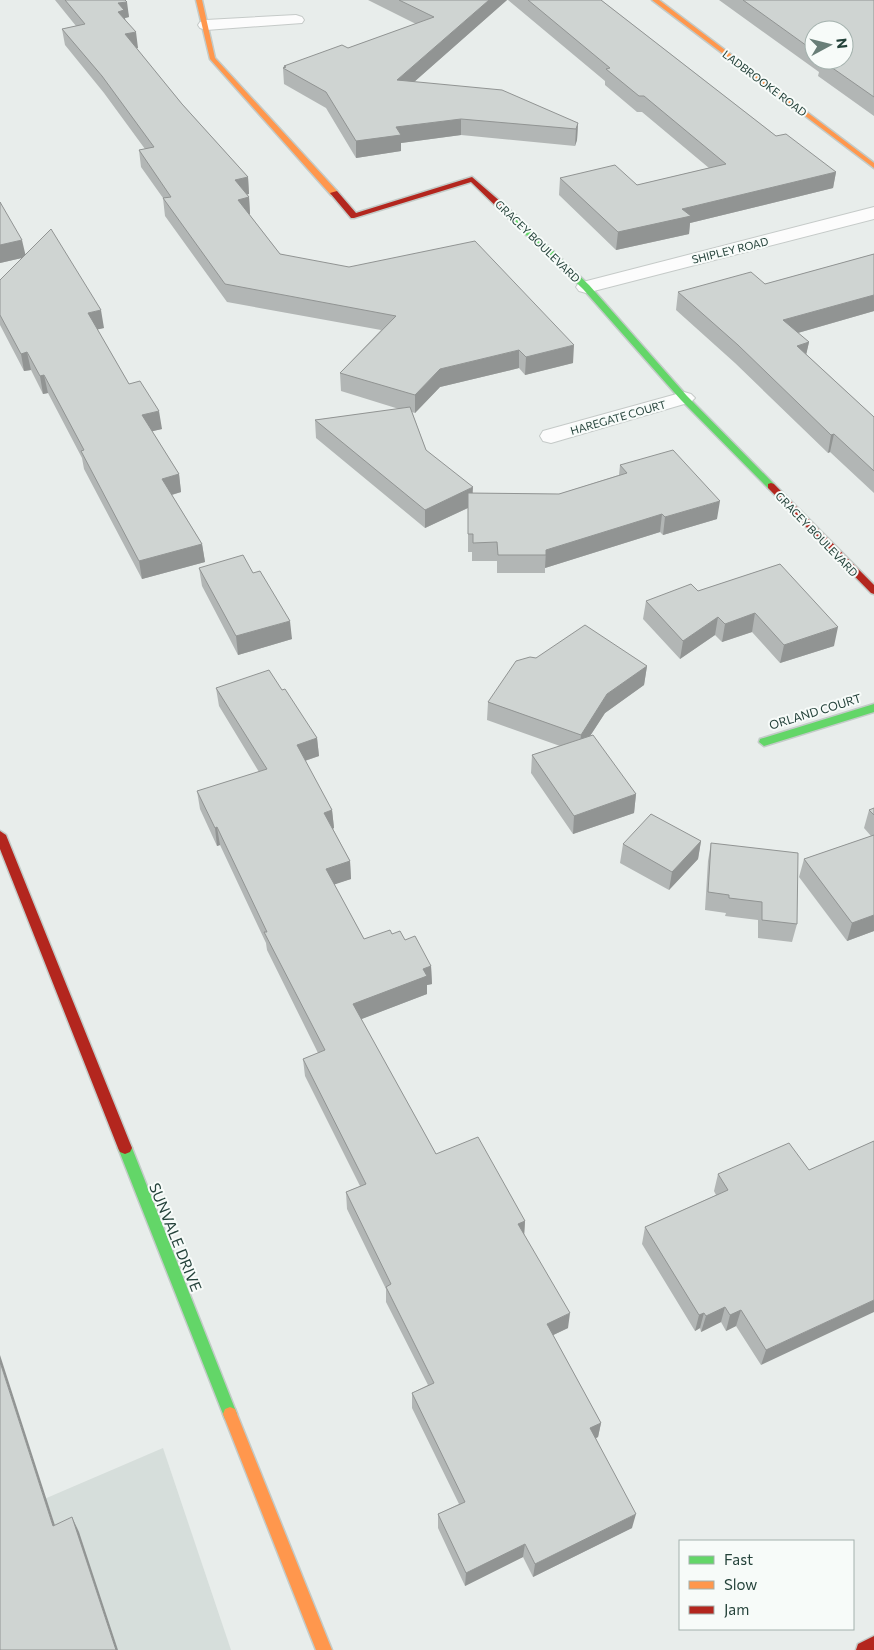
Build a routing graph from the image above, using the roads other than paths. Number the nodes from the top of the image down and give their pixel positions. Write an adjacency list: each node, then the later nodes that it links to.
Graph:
1 (199, 0): 4 (street, GRACEY BOULEVARD)
2 (656, 0): 5 (street, LADBROOKE ROAD)
3 (296, 20): 4 (street)
4 (206, 25): 7 (street, GRACEY BOULEVARD)
5 (874, 166)
6 (874, 213): 7 (street, SHIPLEY ROAD)
7 (586, 287): 8 (street, GRACEY BOULEVARD)
8 (684, 398): 9 (street, HAREGATE COURT); 10 (street, GRACEY BOULEVARD)
9 (551, 436)
10 (874, 591)
11 (874, 708): 12 (street, ORLAND COURT)
12 (764, 742)
13 (0, 835): 15 (street, SUNVALE DRIVE)
14 (874, 1644): 16 (street)
15 (324, 1650)
16 (864, 1650)

